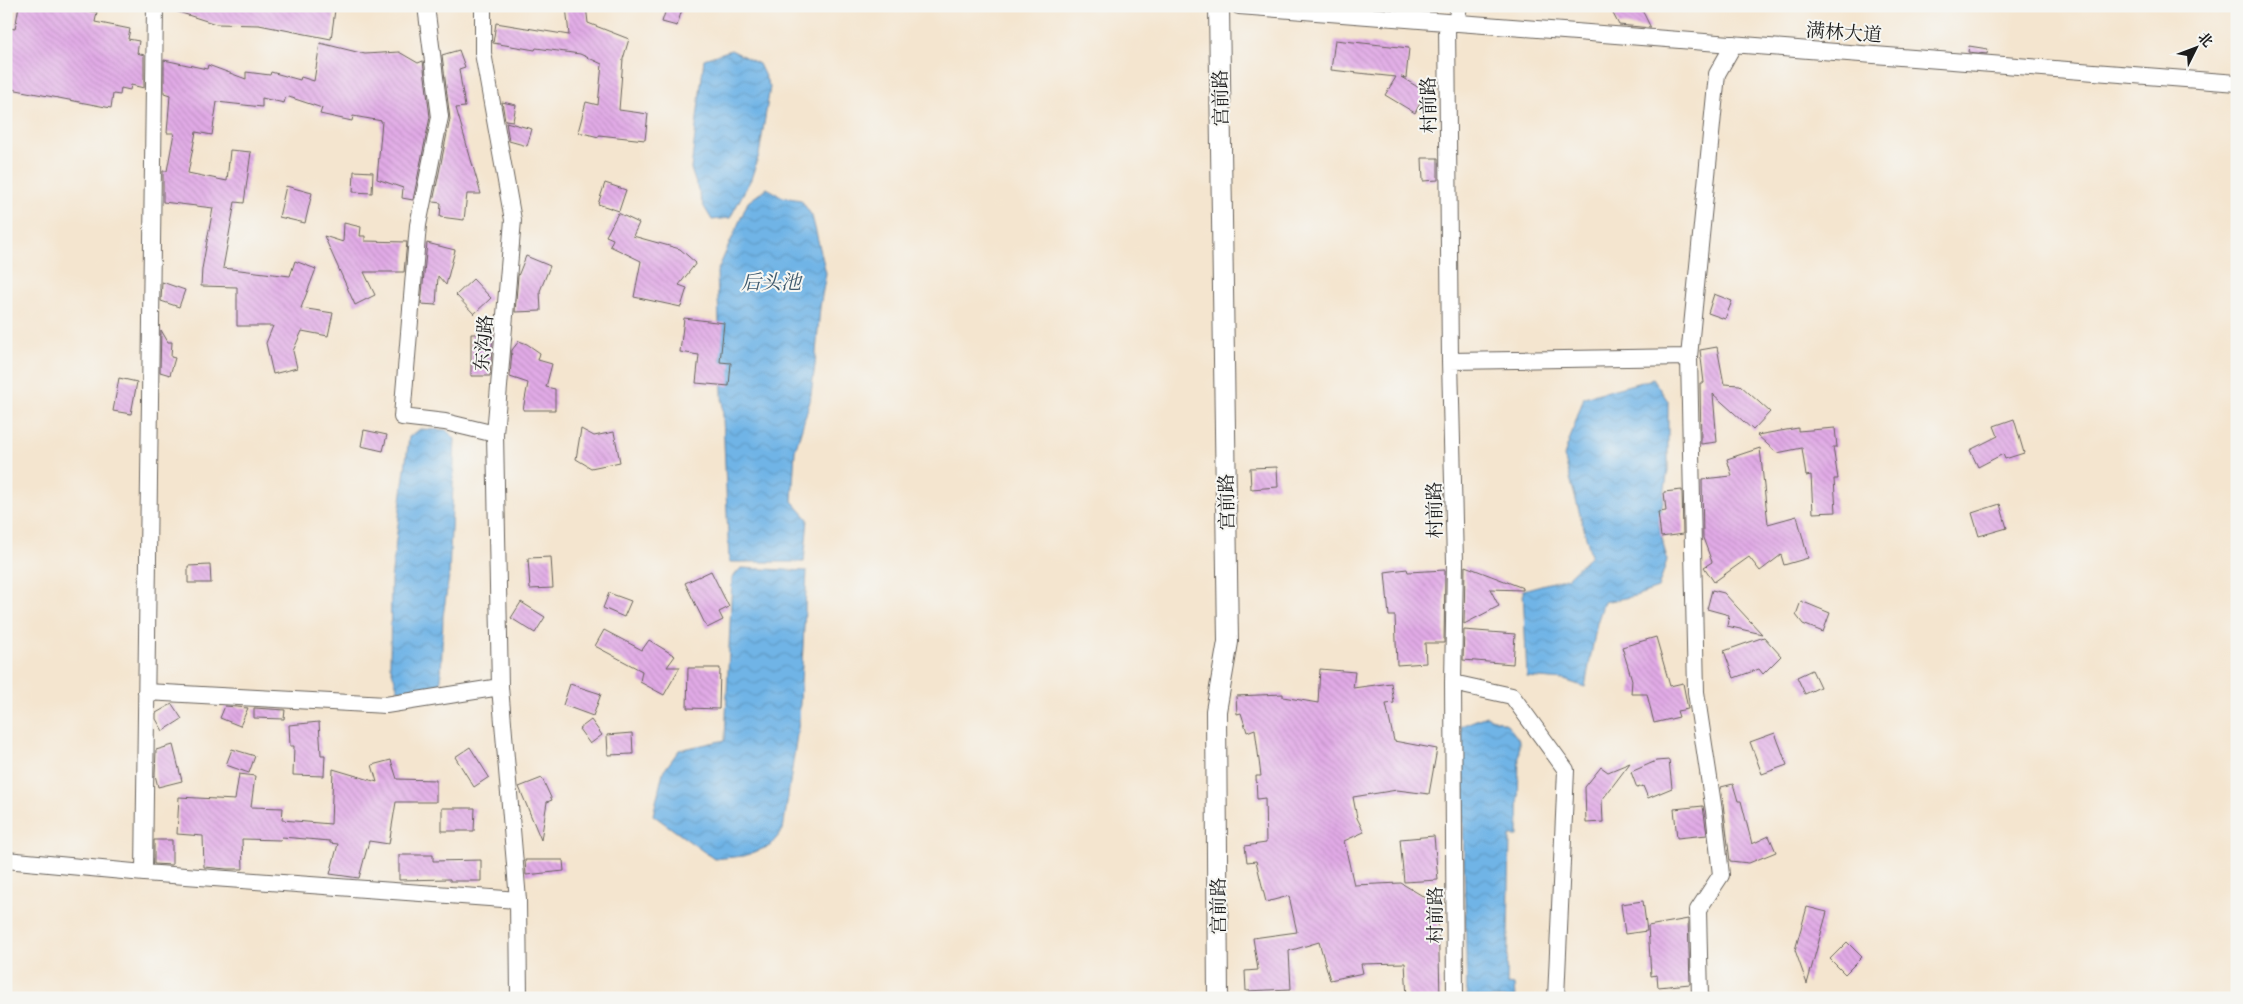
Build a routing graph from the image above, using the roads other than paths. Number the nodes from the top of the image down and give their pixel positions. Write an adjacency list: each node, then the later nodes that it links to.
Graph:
1 (155, 6): 15 (street)
2 (426, 6): 12 (street)
3 (483, 6): 12 (street, 东沟路)
4 (1219, 6): 20 (street, 宫前路)
5 (1239, 6): 7 (street, 满林大道)
6 (1459, 6): 7 (street, 村前路)
7 (1451, 22): 8 (street, 满林大道); 11 (street, 村前路)
8 (1734, 44): 9 (street, 满林大道); 10 (street)
9 (2237, 83)
10 (1690, 357): 11 (street); 23 (street)
11 (1450, 360): 13 (street, 村前路)
12 (495, 434): 14 (street, 东沟路)
13 (1453, 683): 21 (street, 村前路); 22 (street)
14 (500, 687): 15 (street); 18 (street, 东沟路)
15 (146, 692): 17 (street)
16 (6, 860): 17 (street)
17 (144, 873): 18 (street)
18 (518, 900): 19 (street, 东沟路)
19 (520, 998)
20 (1218, 998)
21 (1455, 998)
22 (1556, 998)
23 (1700, 998)

